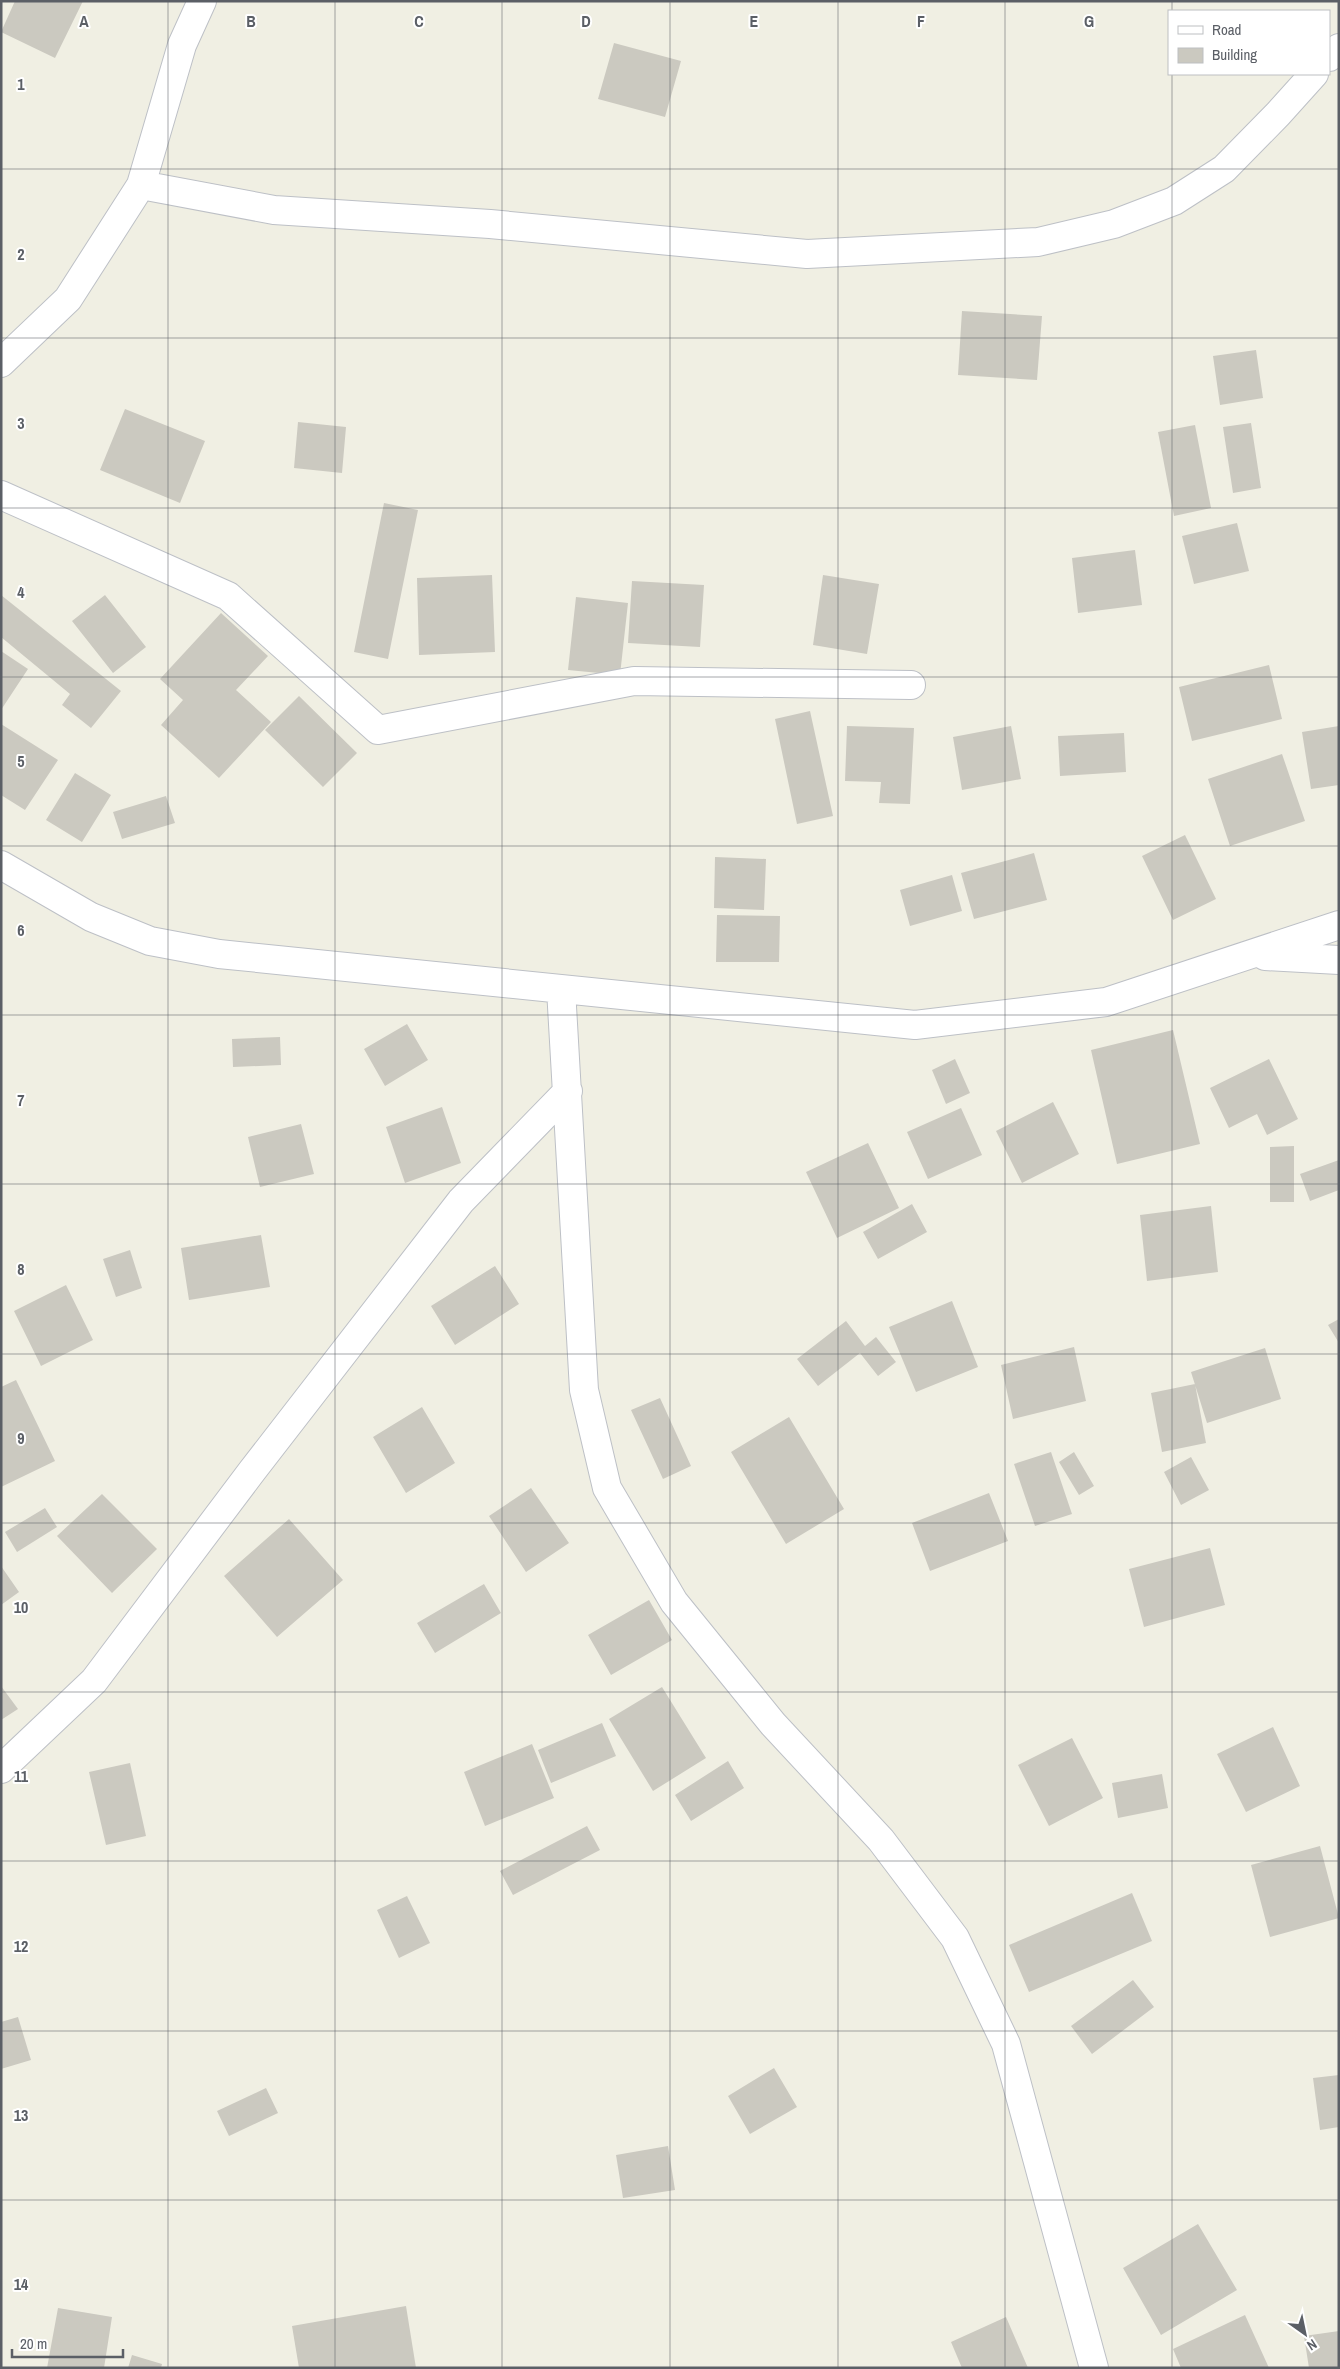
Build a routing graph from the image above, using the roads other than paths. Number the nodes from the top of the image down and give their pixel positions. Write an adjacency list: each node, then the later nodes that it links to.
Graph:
1 (202, 1): 5 (street)
2 (1339, 48): 3 (street)
3 (1330, 57)
4 (1313, 75): 5 (street)
5 (141, 185): 6 (street)
6 (1, 363)
7 (1, 495): 8 (street)
8 (911, 685)
9 (1, 864): 13 (street)
10 (1339, 925): 11 (street)
11 (1250, 955): 12 (street); 13 (street)
12 (1338, 962)
13 (561, 989): 14 (street)
14 (568, 1091): 15 (street); 16 (street)
15 (1, 1769)
16 (1094, 2368)

